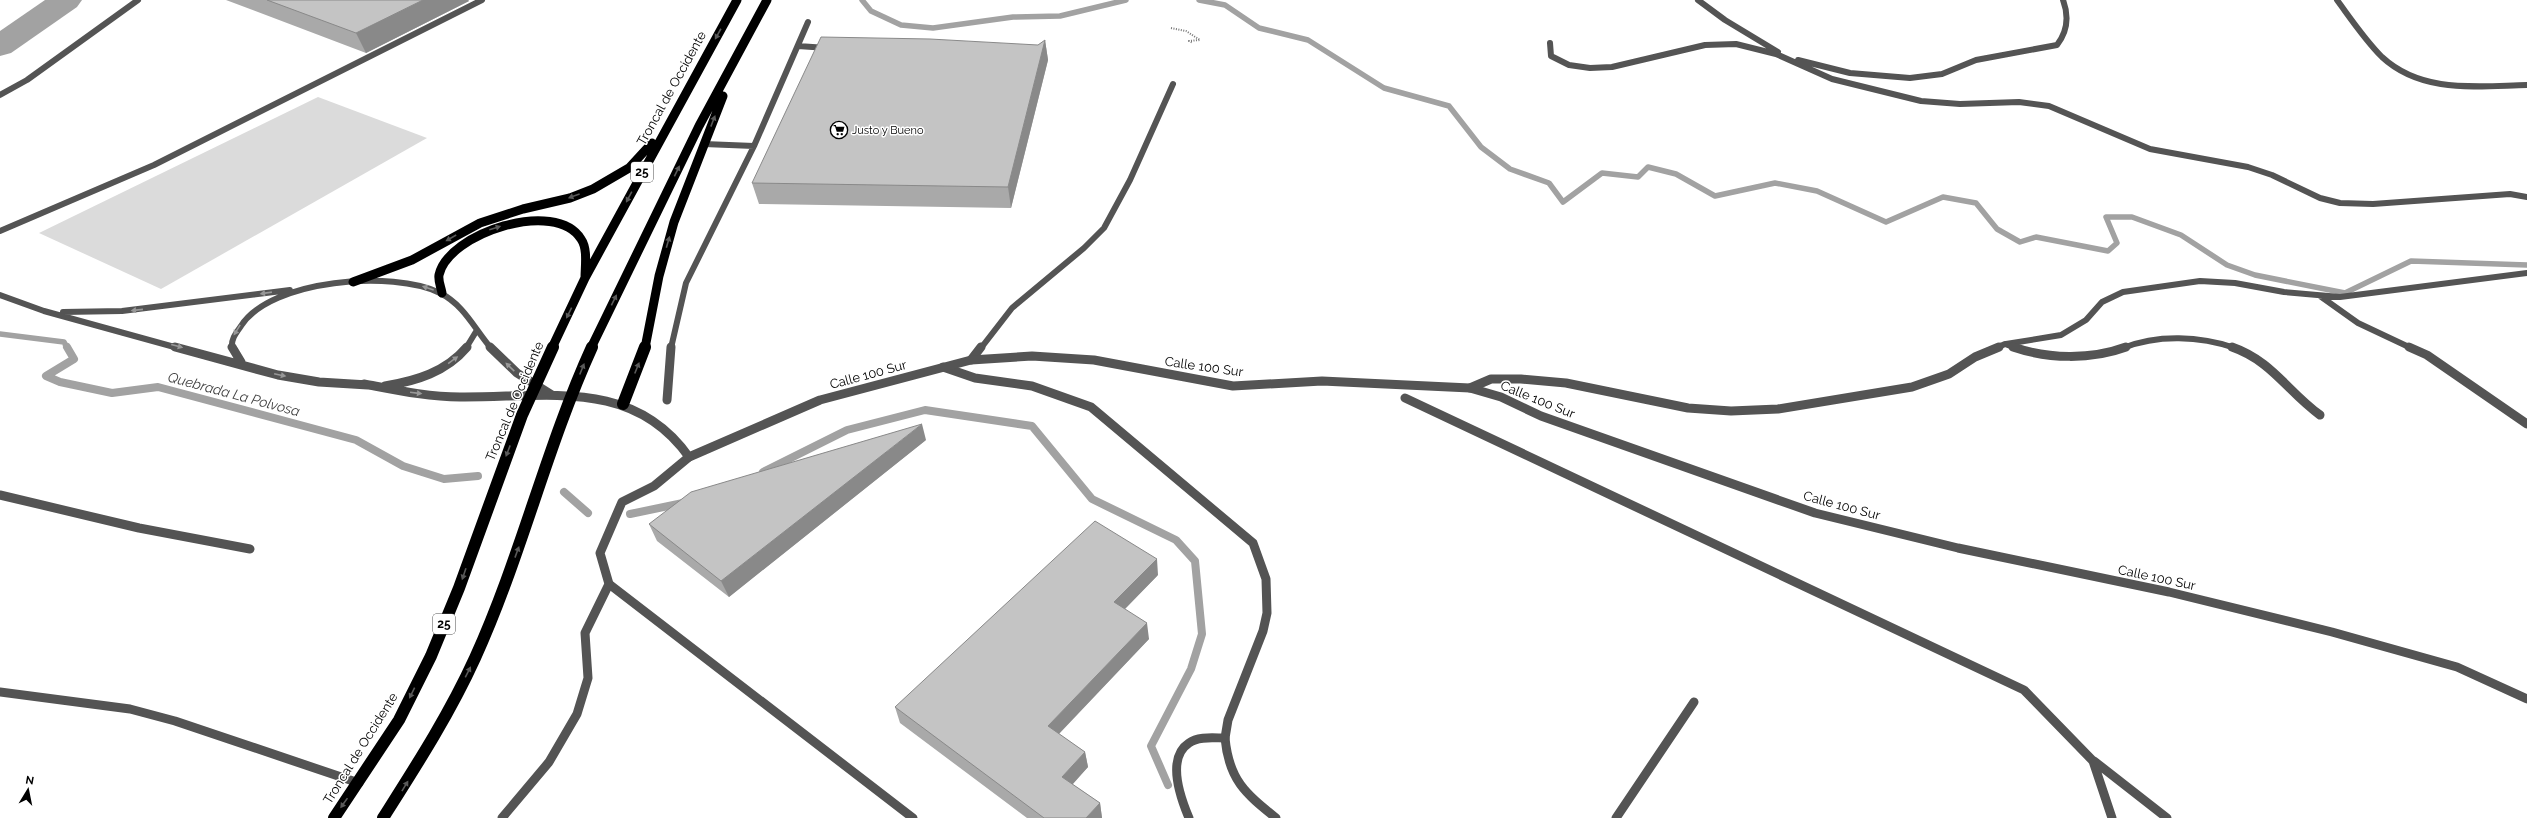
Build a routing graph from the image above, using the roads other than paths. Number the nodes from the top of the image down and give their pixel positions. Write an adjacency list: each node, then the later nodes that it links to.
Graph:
1 (138, 0): 16 (street)
2 (482, 0): 21 (street)
3 (737, 0): 17 (highway, Troncal de Occidente / 25, one-way to 17)
4 (767, 0): 12 (highway, 25)
5 (1698, 0): 13 (street)
6 (2338, 0): 15 (street)
7 (2065, 1): 13 (street)
8 (808, 22): 10 (street)
9 (1550, 43): 13 (street)
10 (798, 46): 11 (street); 19 (street)
11 (837, 48)
12 (738, 56): 18 (highway, one-way to 12); 56 (highway, 25, one-way to 12)
13 (1786, 56): 20 (street)
14 (1173, 84): 34 (street)
15 (2527, 85)
16 (0, 95)
17 (669, 122): 24 (highway, Troncal de Occidente / 25, one-way to 24); 26 (highway, one-way to 26)
18 (704, 144): 19 (street); 42 (highway, one-way to 18)
19 (754, 146): 41 (street)
20 (2527, 197)
21 (0, 231)
22 (2527, 273): 23 (street)
23 (2517, 274): 25 (street); 30 (street)
24 (585, 278): 28 (highway, one-way to 24); 54 (highway, Troncal de Occidente / 25, one-way to 54)
25 (2527, 280)
26 (353, 282): 27 (street); 28 (street, one-way to 26)
27 (304, 289): 31 (street, one-way to 31); 35 (street, one-way to 35)
28 (442, 293): 32 (street)
29 (0, 295): 31 (street)
30 (2320, 296): 33 (street); 44 (street)
31 (44, 311): 35 (street, one-way to 35)
32 (477, 330): 37 (street, one-way to 32); 39 (street, one-way to 32)
33 (2005, 344): 38 (street); 43 (street)
34 (971, 360): 36 (street, Calle 100 Sur); 38 (street, Calle 100 Sur)
35 (243, 364): 37 (street, one-way to 37)
36 (943, 367): 45 (street, Calle 100 Sur); 52 (street)
37 (364, 384): 39 (street, one-way to 39)
38 (1470, 388): 50 (street, Calle 100 Sur)
39 (554, 396): 42 (street)
40 (1405, 398): 53 (street)
41 (667, 400)
42 (623, 404): 45 (street)
43 (2320, 415)
44 (2527, 424)
45 (689, 457): 48 (street, Calle 100 Sur)
46 (0, 495): 47 (street)
47 (250, 549)
48 (609, 584): 57 (street); 58 (street)
49 (0, 692): 54 (street)
50 (2527, 699)
51 (1694, 702): 61 (street)
52 (1225, 738): 59 (street); 60 (street)
53 (2093, 761): 62 (street); 63 (street)
54 (359, 783): 55 (highway, Troncal de Occidente / 25, one-way to 55)
55 (334, 818)
56 (382, 818)
57 (502, 818)
58 (913, 818)
59 (1189, 818)
60 (1276, 818)
61 (1616, 818)
62 (2112, 818)
63 (2167, 818)

